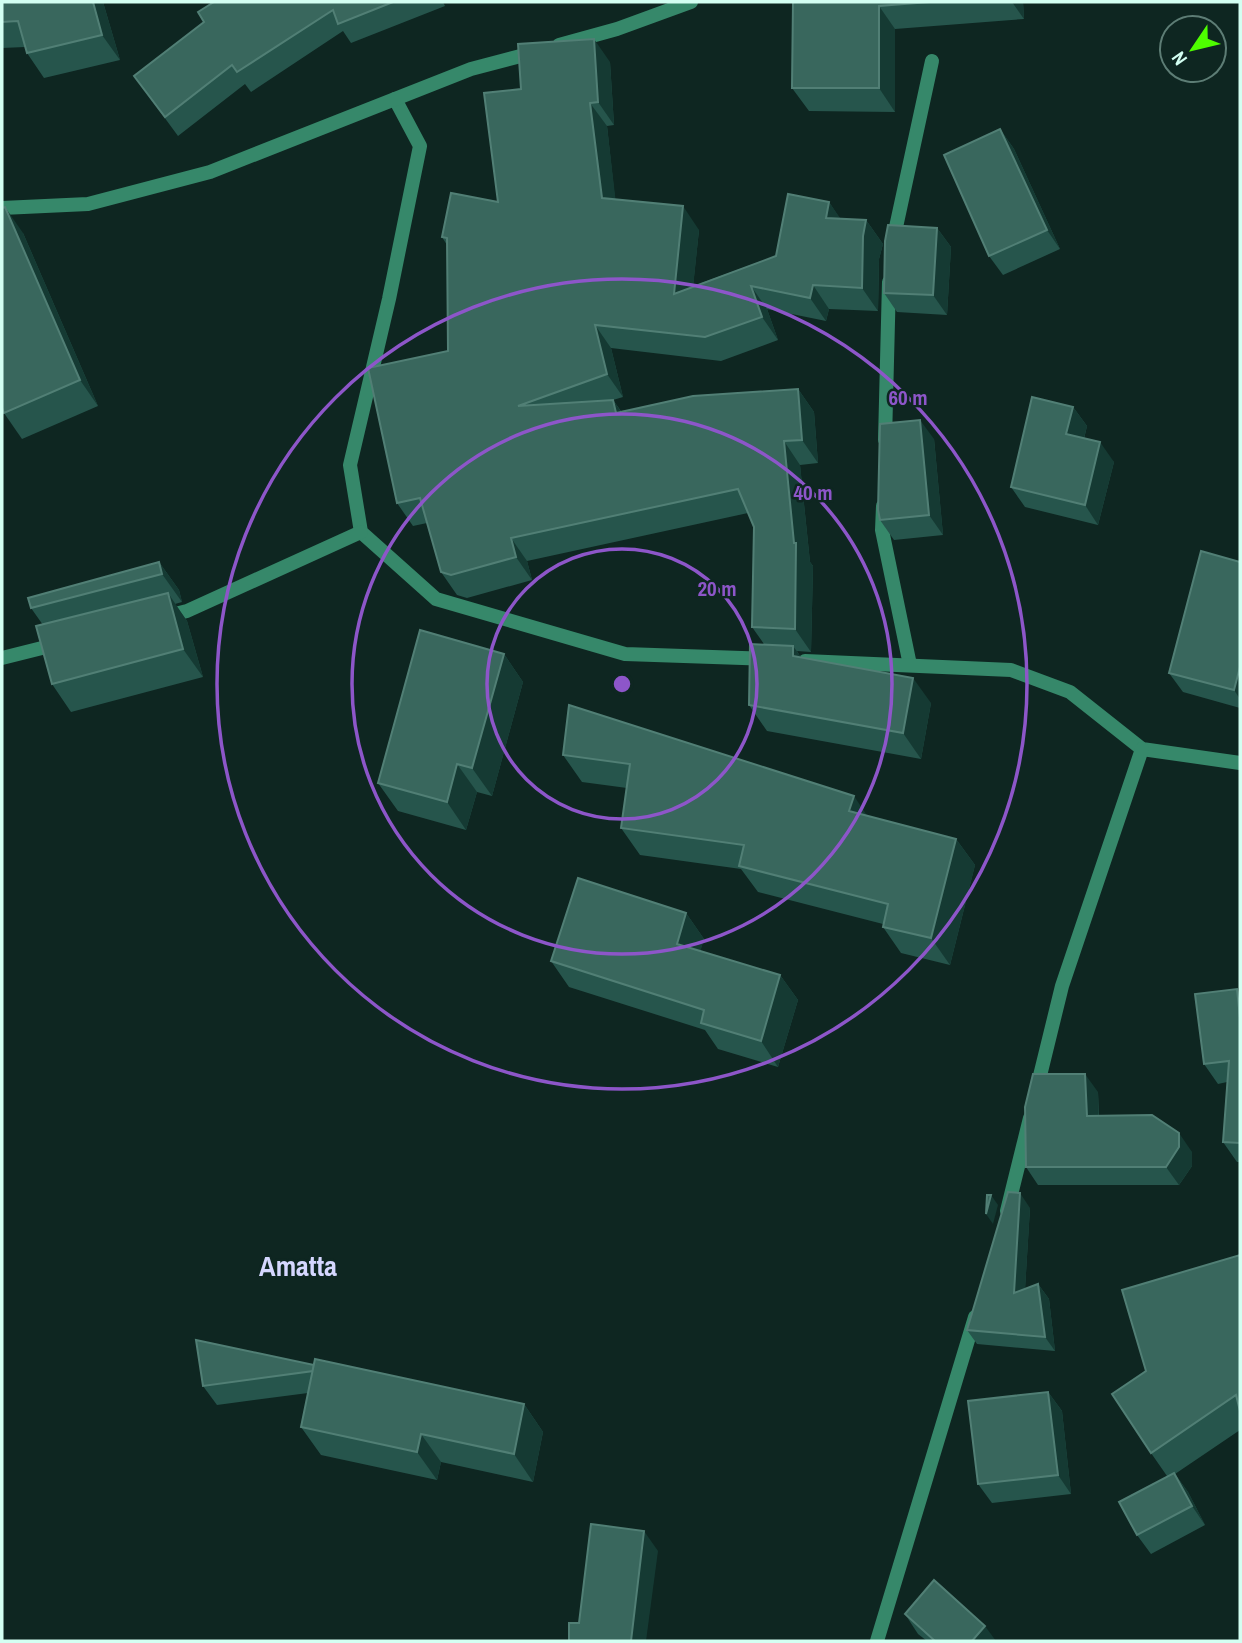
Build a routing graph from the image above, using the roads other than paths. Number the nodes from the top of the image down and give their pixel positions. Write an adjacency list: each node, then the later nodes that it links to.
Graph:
1 (691, 2): 3 (street)
2 (932, 61): 5 (street)
3 (395, 99): 4 (street); 7 (street)
4 (2, 208)
5 (884, 449)
6 (883, 489): 11 (street)
7 (361, 532): 8 (street); 11 (street)
8 (148, 621)
9 (69, 641): 10 (street)
10 (2, 658)
11 (909, 665): 12 (street)
12 (1142, 749): 13 (street); 14 (street)
13 (1240, 763)
14 (1003, 1223)
15 (980, 1301): 16 (street)
16 (877, 1641)

